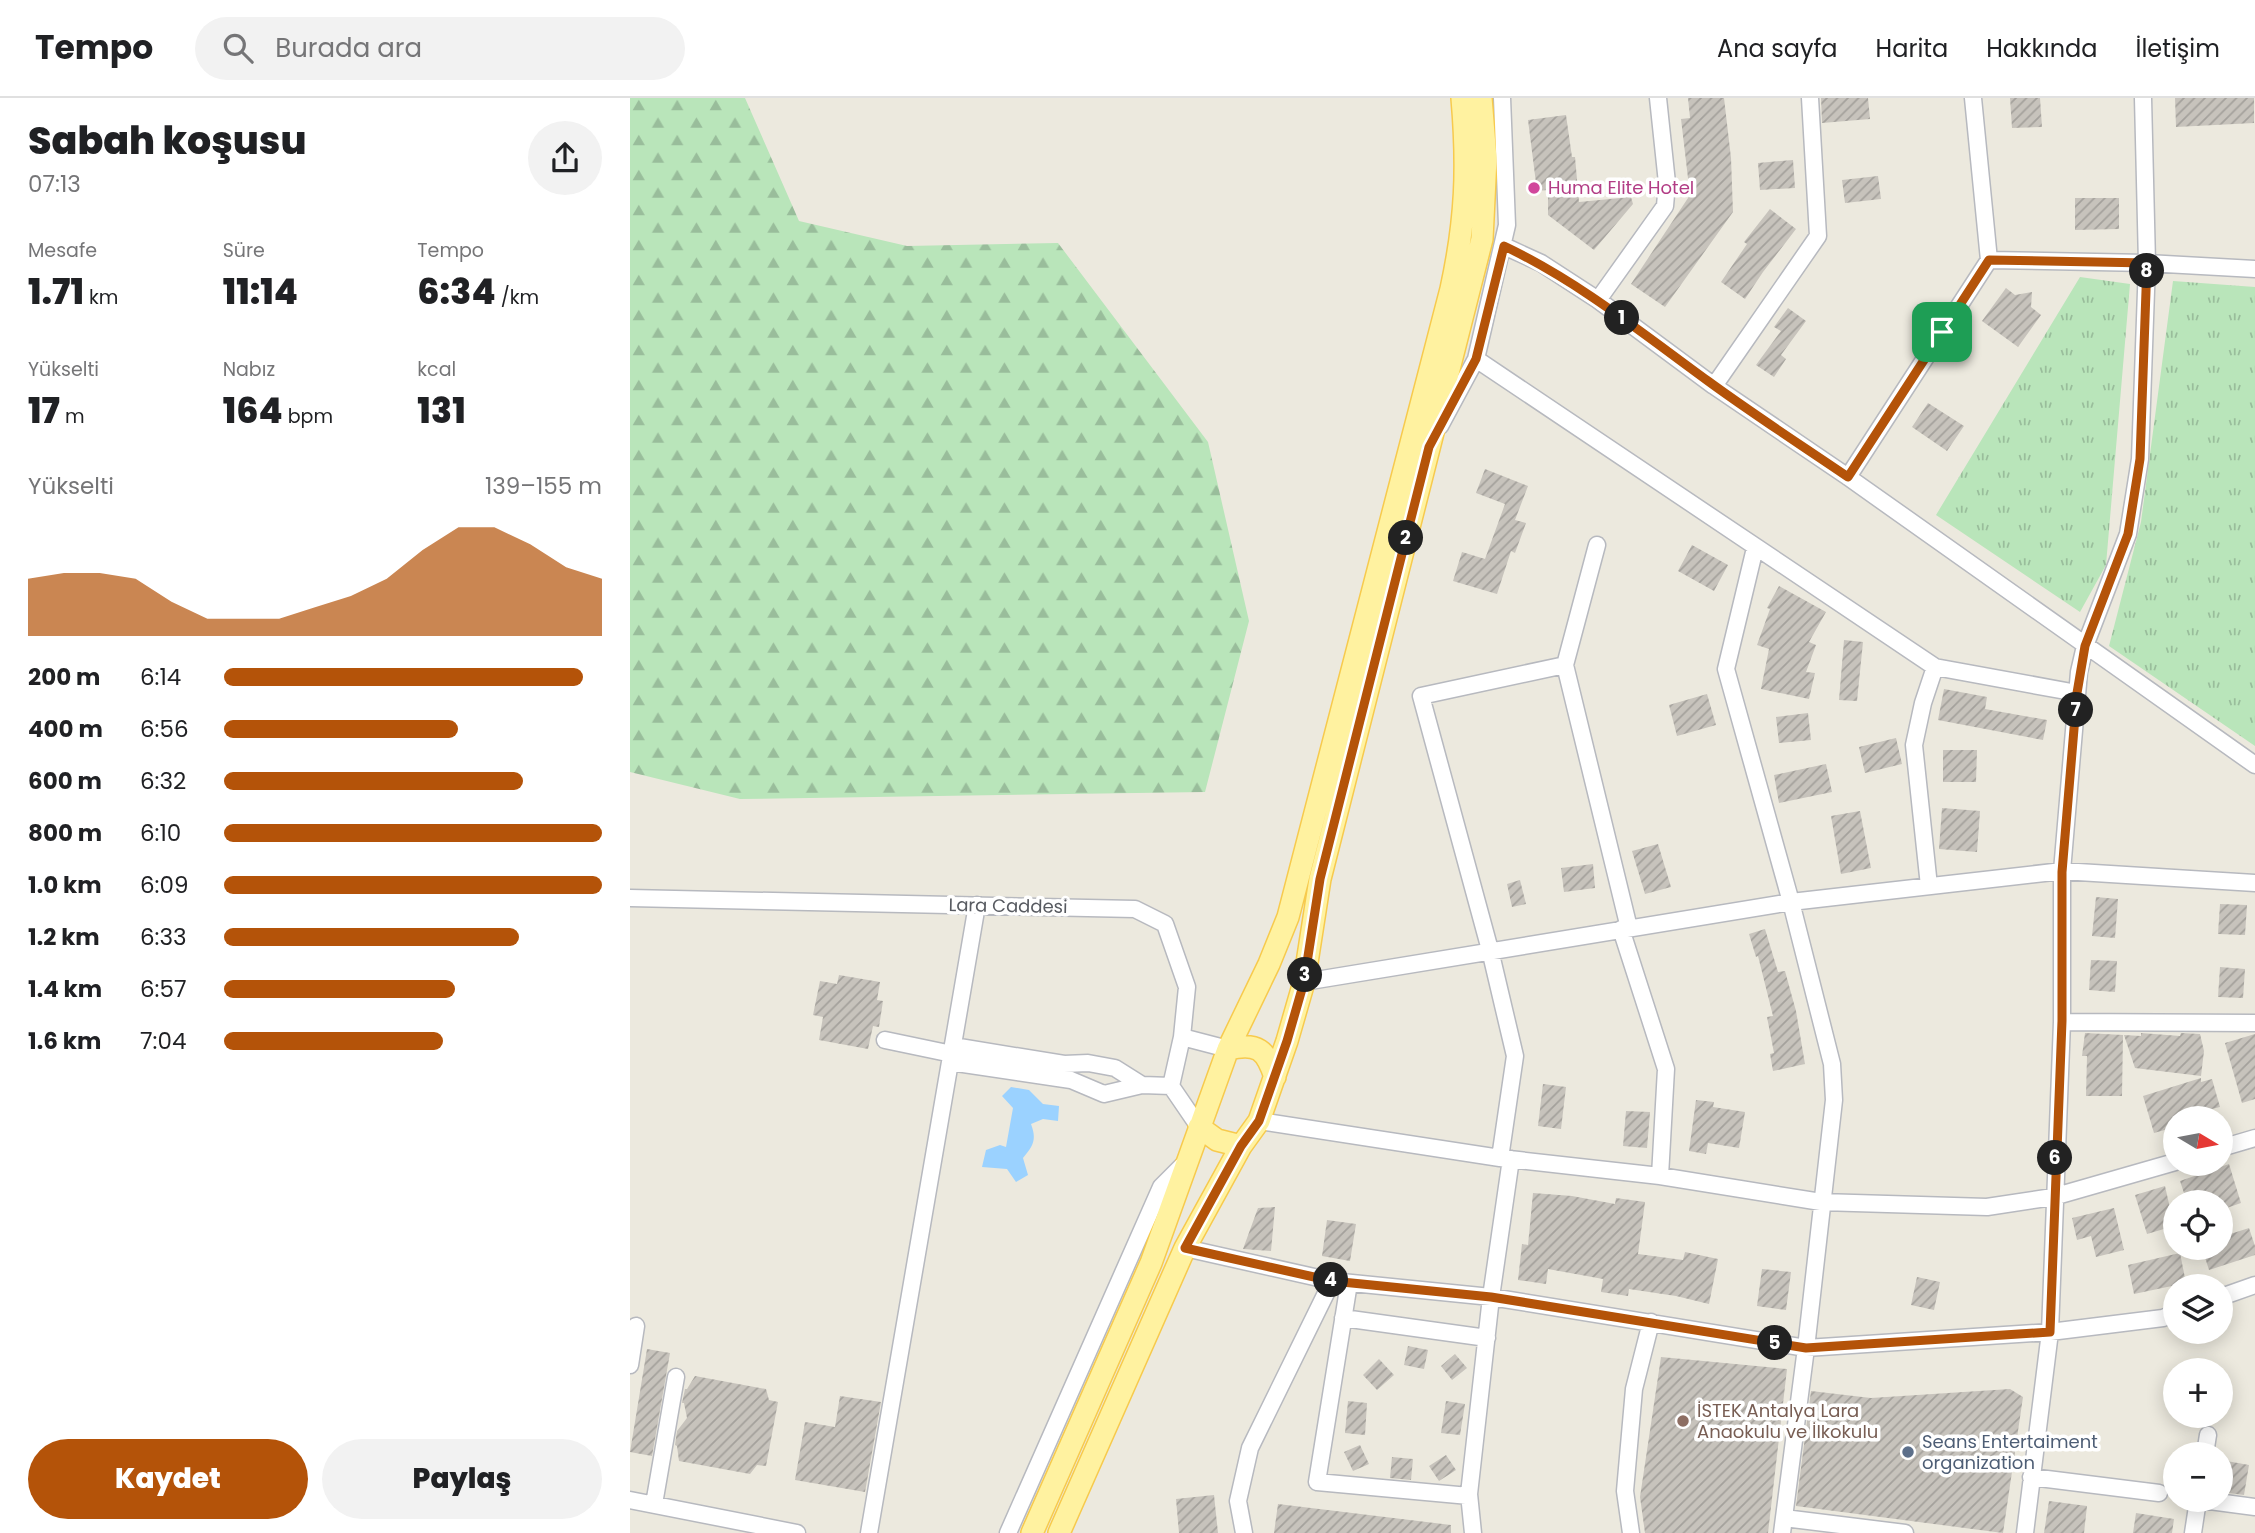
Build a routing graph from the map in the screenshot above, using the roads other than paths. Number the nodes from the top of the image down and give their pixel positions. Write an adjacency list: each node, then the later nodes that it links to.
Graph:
1 (1462, 98): 37 (main road)
2 (1481, 98): 15 (main road)
3 (1502, 98): 8 (street)
4 (1658, 98): 12 (street)
5 (1810, 98): 14 (street)
6 (1973, 98): 9 (street)
7 (2143, 98): 10 (street)
8 (1504, 246): 12 (street); 13 (street)
9 (1989, 260): 10 (street); 16 (street)
10 (2147, 263): 11 (street); 19 (street)
11 (2255, 269)
12 (1598, 300): 14 (street)
13 (1476, 359): 15 (street); 18 (street)
14 (1714, 386): 16 (street)
15 (1429, 447): 32 (main road)
16 (1848, 477): 19 (street)
17 (1597, 545): 20 (street)
18 (1755, 548): 21 (street); 28 (street)
19 (2085, 646): 22 (street); 23 (street)
20 (1565, 665): 30 (street); 31 (street)
21 (1935, 667): 22 (street); 26 (street)
22 (2077, 693): 24 (street)
23 (2255, 765)
24 (2062, 872): 25 (street); 26 (street); 33 (street)
25 (2255, 883)
26 (1929, 886): 28 (street)
27 (630, 898): 29 (street, Lara Caddesi)
28 (1791, 902): 30 (street); 52 (street)
29 (977, 905): 35 (street, Lara Caddesi); 38 (street)
30 (1625, 928): 31 (street); 50 (street)
31 (1490, 950): 32 (street); 47 (street)
32 (1304, 982): 39 (main road)
33 (2062, 1021): 34 (street); 51 (street)
34 (2255, 1023)
35 (1182, 1037): 37 (street); 41 (street, Lara Caddesi)
36 (886, 1040): 38 (street)
37 (1228, 1049): 39 (main road); 43 (main road)
38 (952, 1054): 40 (street); 40 (street); 80 (street)
39 (1275, 1077): 42 (main road)
40 (1142, 1086): 41 (street)
41 (1171, 1086): 43 (street)
42 (1259, 1121): 46 (main road); 47 (street)
43 (1199, 1127): 46 (main road); 48 (main road)
44 (2255, 1138): 45 (street)
45 (2233, 1144)
46 (1241, 1146): 53 (main road)
47 (1505, 1158): 50 (street); 58 (street)
48 (1188, 1160): 81 (street); 82 (main road)
49 (2163, 1165): 51 (street)
50 (1660, 1176): 52 (street)
51 (2053, 1197): 52 (street); 63 (street)
52 (1821, 1202): 65 (street)
53 (1185, 1248): 54 (street); 83 (main road)
54 (1332, 1281): 55 (street); 84 (street)
55 (1349, 1283): 58 (street); 59 (street)
56 (2255, 1285): 57 (street)
57 (2233, 1293)
58 (1491, 1297): 61 (street); 64 (street)
59 (1343, 1318): 64 (street); 72 (street)
60 (2163, 1318): 63 (street)
61 (1651, 1322): 65 (street); 86 (street)
62 (636, 1326): 66 (street)
63 (2050, 1332): 65 (street); 70 (street)
64 (1487, 1338): 72 (street)
65 (1806, 1348): 78 (street)
66 (630, 1365)
67 (676, 1377): 74 (street)
68 (2208, 1435): 69 (street)
69 (2207, 1442)
70 (2031, 1477): 71 (street); 88 (street)
71 (2159, 1493)
72 (1469, 1496): 85 (street)
73 (630, 1500): 74 (street)
74 (654, 1504): 79 (street)
75 (2233, 1504): 76 (street)
76 (2255, 1507)
77 (2197, 1512): 89 (street)
78 (1783, 1526): 87 (street)
79 (797, 1533)
80 (869, 1533)
81 (1008, 1533)
82 (1032, 1533)
83 (1059, 1533)
84 (1244, 1533)
85 (1473, 1533)
86 (1631, 1533)
87 (1905, 1533)
88 (2025, 1533)
89 (2193, 1533)

